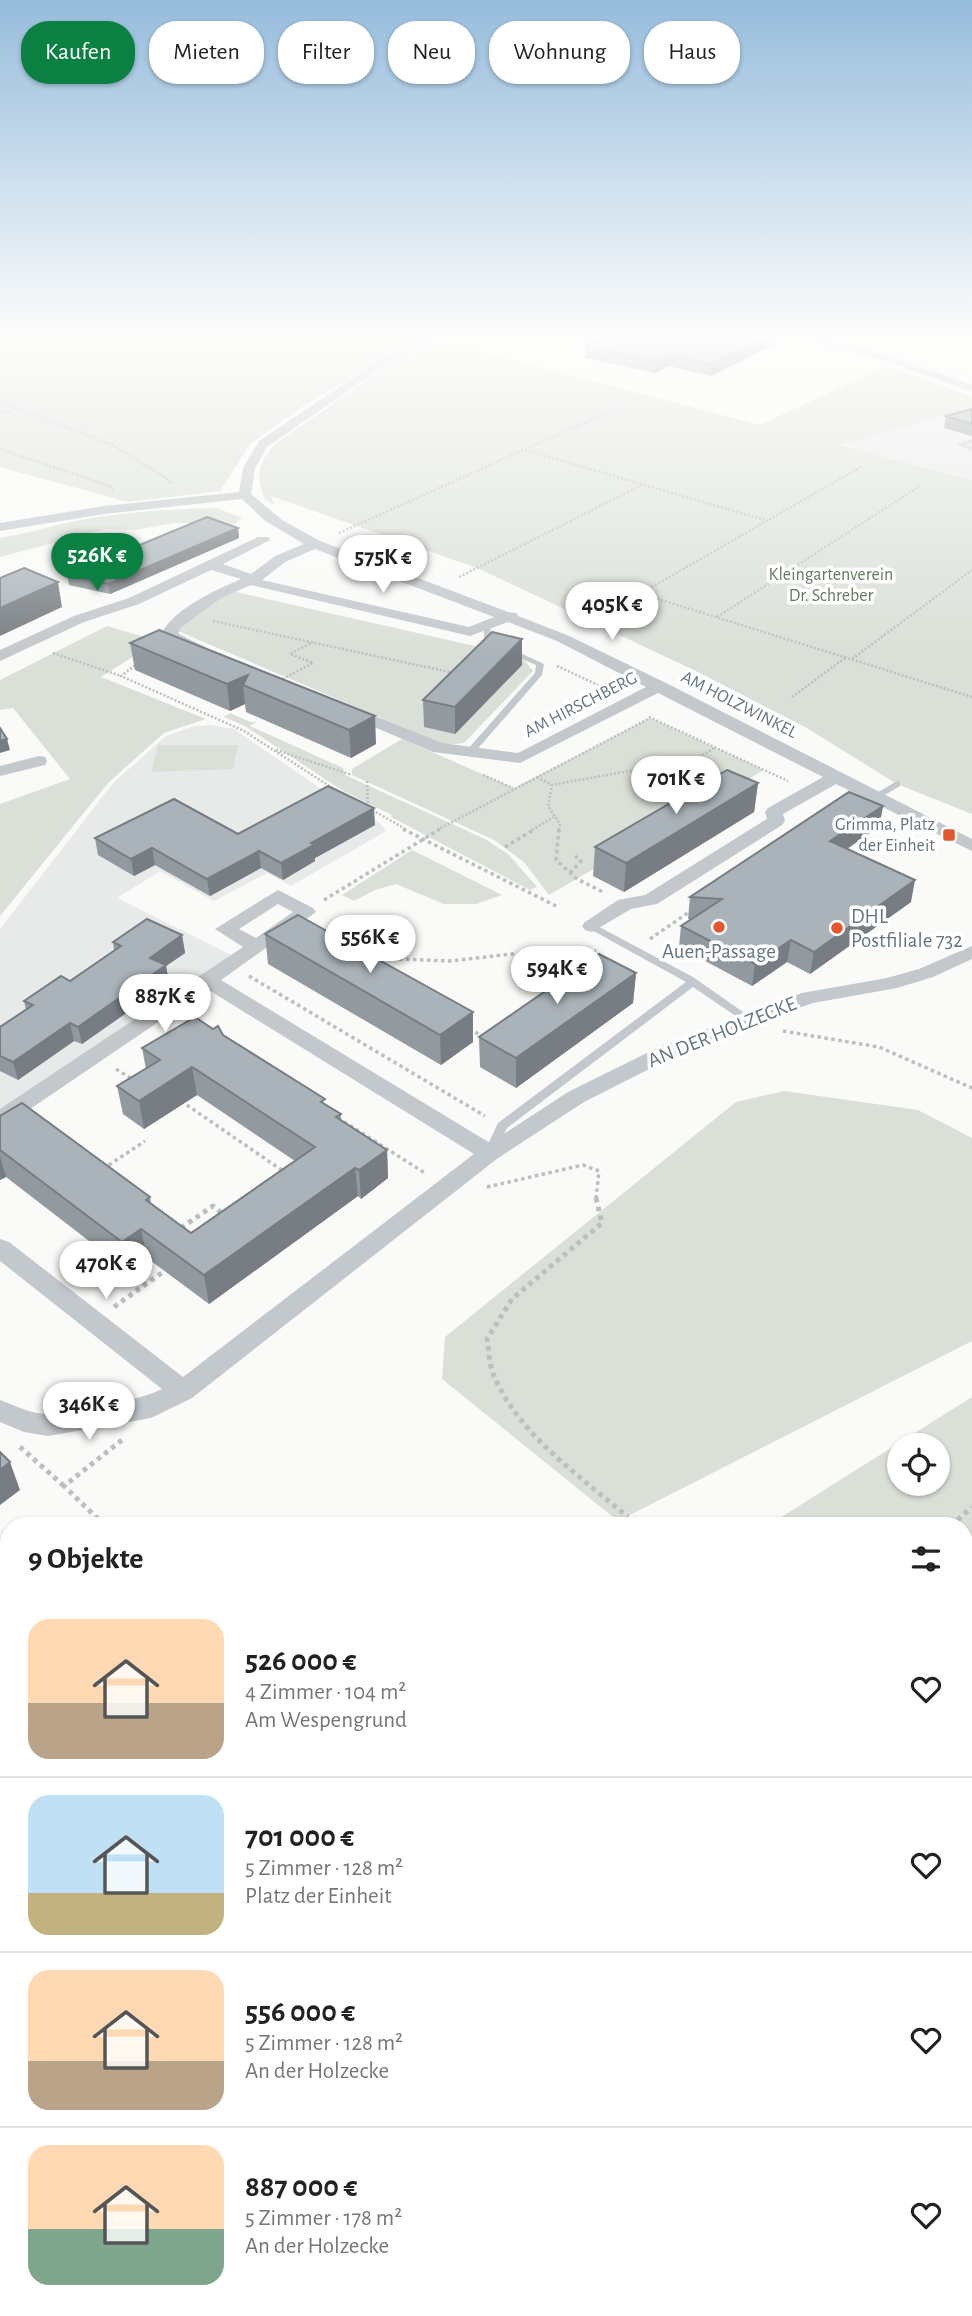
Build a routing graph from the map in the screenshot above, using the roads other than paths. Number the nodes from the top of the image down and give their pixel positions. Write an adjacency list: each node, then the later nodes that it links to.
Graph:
1 (265, 442): 4 (street)
2 (965, 442): 3 (lane)
3 (972, 449)
4 (245, 495): 5 (street); 7 (street, AM HOLZWINKEL)
5 (0, 527)
6 (263, 540): 8 (street)
7 (315, 544): 9 (street); 10 (street, AM HOLZWINKEL)
8 (211, 565): 9 (street); 13 (street)
9 (252, 580): 11 (street); 12 (street)
10 (511, 617): 11 (street); 14 (street, AM HOLZWINKEL)
11 (486, 628): 16 (lane)
12 (208, 652)
13 (0, 656)
14 (660, 687): 16 (street, AM HIRSCHBERG); 19 (street, AM HOLZWINKEL)
15 (328, 702): 16 (street, AM HIRSCHBERG)
16 (470, 752)
17 (38, 761): 18 (street)
18 (0, 771)
19 (835, 777): 21 (street, AM HOLZWINKEL); 23 (street)
20 (897, 784): 21 (lane)
21 (875, 797): 22 (street, AM HOLZWINKEL)
22 (972, 846)
23 (592, 926): 27 (lane)
24 (257, 946): 24 (street); 26 (street)
25 (972, 952): 28 (street, AN DER HOLZECKE)
26 (207, 980): 29 (street); 30 (street)
27 (693, 982): 28 (lane); 30 (lane)
28 (747, 1019): 30 (street, AN DER HOLZECKE)
29 (0, 1119)
30 (490, 1153): 32 (street, AN DER HOLZECKE)
31 (0, 1248): 32 (street)
32 (183, 1391): 33 (street, AN DER HOLZECKE)
33 (0, 1411)

